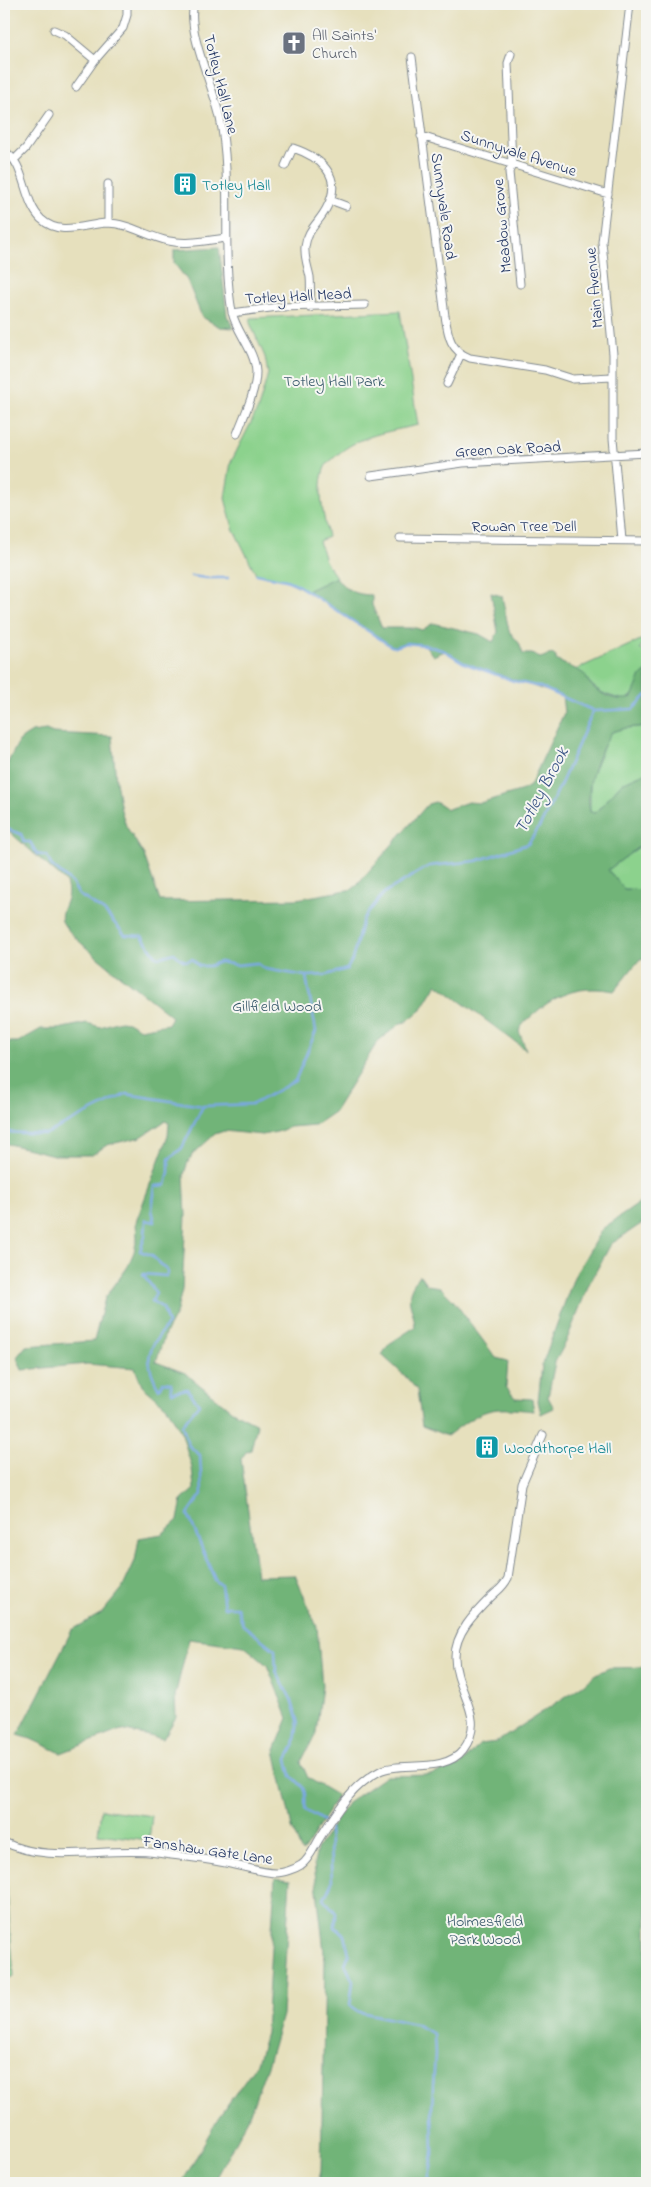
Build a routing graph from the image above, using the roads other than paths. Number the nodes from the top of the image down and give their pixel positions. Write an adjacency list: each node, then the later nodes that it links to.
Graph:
1 (128, 4): 7 (street)
2 (194, 4): 20 (street, Totley Hall Lane)
3 (630, 4): 16 (street, Main Avenue)
4 (54, 30): 7 (street)
5 (511, 54): 13 (street, Meadow Grove)
6 (412, 57): 10 (street, Sunnyvale Road)
7 (95, 60): 8 (street)
8 (76, 87)
9 (49, 115): 12 (street)
10 (422, 136): 13 (street, Sunnyvale Avenue); 25 (street, Sunnyvale Road)
11 (4, 151): 12 (street)
12 (15, 159): 19 (street)
13 (512, 165): 16 (street, Sunnyvale Avenue); 21 (street, Meadow Grove)
14 (286, 166): 17 (street)
15 (108, 184): 19 (street)
16 (608, 194): 26 (street, Main Avenue)
17 (330, 200): 18 (street); 23 (street)
18 (346, 206)
19 (108, 223): 20 (street)
20 (226, 238): 24 (street, Totley Hall Lane)
21 (520, 284)
22 (365, 305): 23 (street, Totley Hall Mead)
23 (310, 308): 24 (street, Totley Hall Mead)
24 (232, 313): 28 (street, Totley Hall Lane)
25 (461, 354): 26 (street); 27 (street)
26 (612, 377): 30 (street, Main Avenue)
27 (447, 384)
28 (238, 434)
29 (647, 453): 30 (street, Green Oak Road)
30 (616, 456): 31 (street, Green Oak Road); 33 (street, Main Avenue)
31 (371, 476)
32 (400, 538): 33 (street, Rowan Tree Dell)
33 (622, 540): 34 (street, Rowan Tree Dell)
34 (647, 541)
35 (543, 1435): 36 (street, Fanshaw Gate Lane)
36 (4, 1842)

